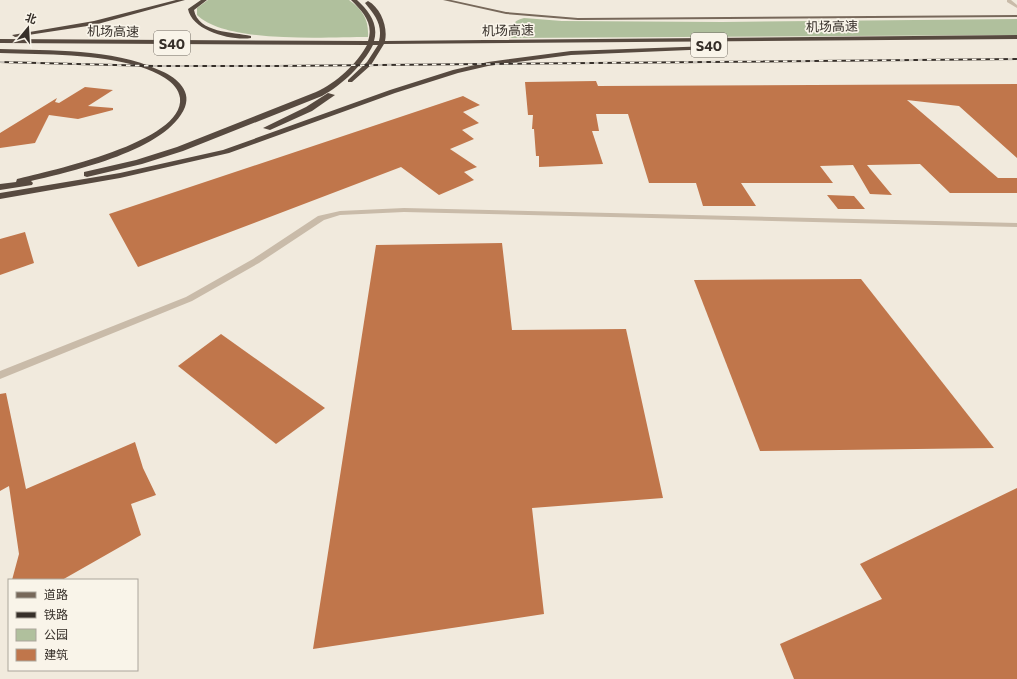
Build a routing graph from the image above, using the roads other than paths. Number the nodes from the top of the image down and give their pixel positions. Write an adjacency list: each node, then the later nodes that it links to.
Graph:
1 (182, 0): 10 (highway)
2 (204, 0): 14 (highway)
3 (354, 0): 20 (highway)
4 (364, 0): 19 (highway)
5 (445, 0): 9 (main road)
6 (458, 0): 9 (main road)
7 (1009, 1): 8 (street)
8 (1017, 7)
9 (1017, 15)
10 (0, 36)
11 (1017, 37): 16 (highway, 机场高速 / S40)
12 (0, 41): 14 (highway, 机场高速 / S40)
13 (1017, 43): 15 (highway, 机场高速 / S40)
14 (343, 44): 16 (highway, 机场高速 / S40); 16 (highway); 17 (highway, 机场高速 / S40)
15 (823, 44): 16 (highway, 机场高速 / S40); 19 (highway)
16 (403, 45)
17 (0, 46)
18 (0, 51): 20 (highway)
19 (122, 176): 21 (highway)
20 (0, 186)
21 (0, 196)
22 (1017, 225): 23 (street)
23 (0, 375)

